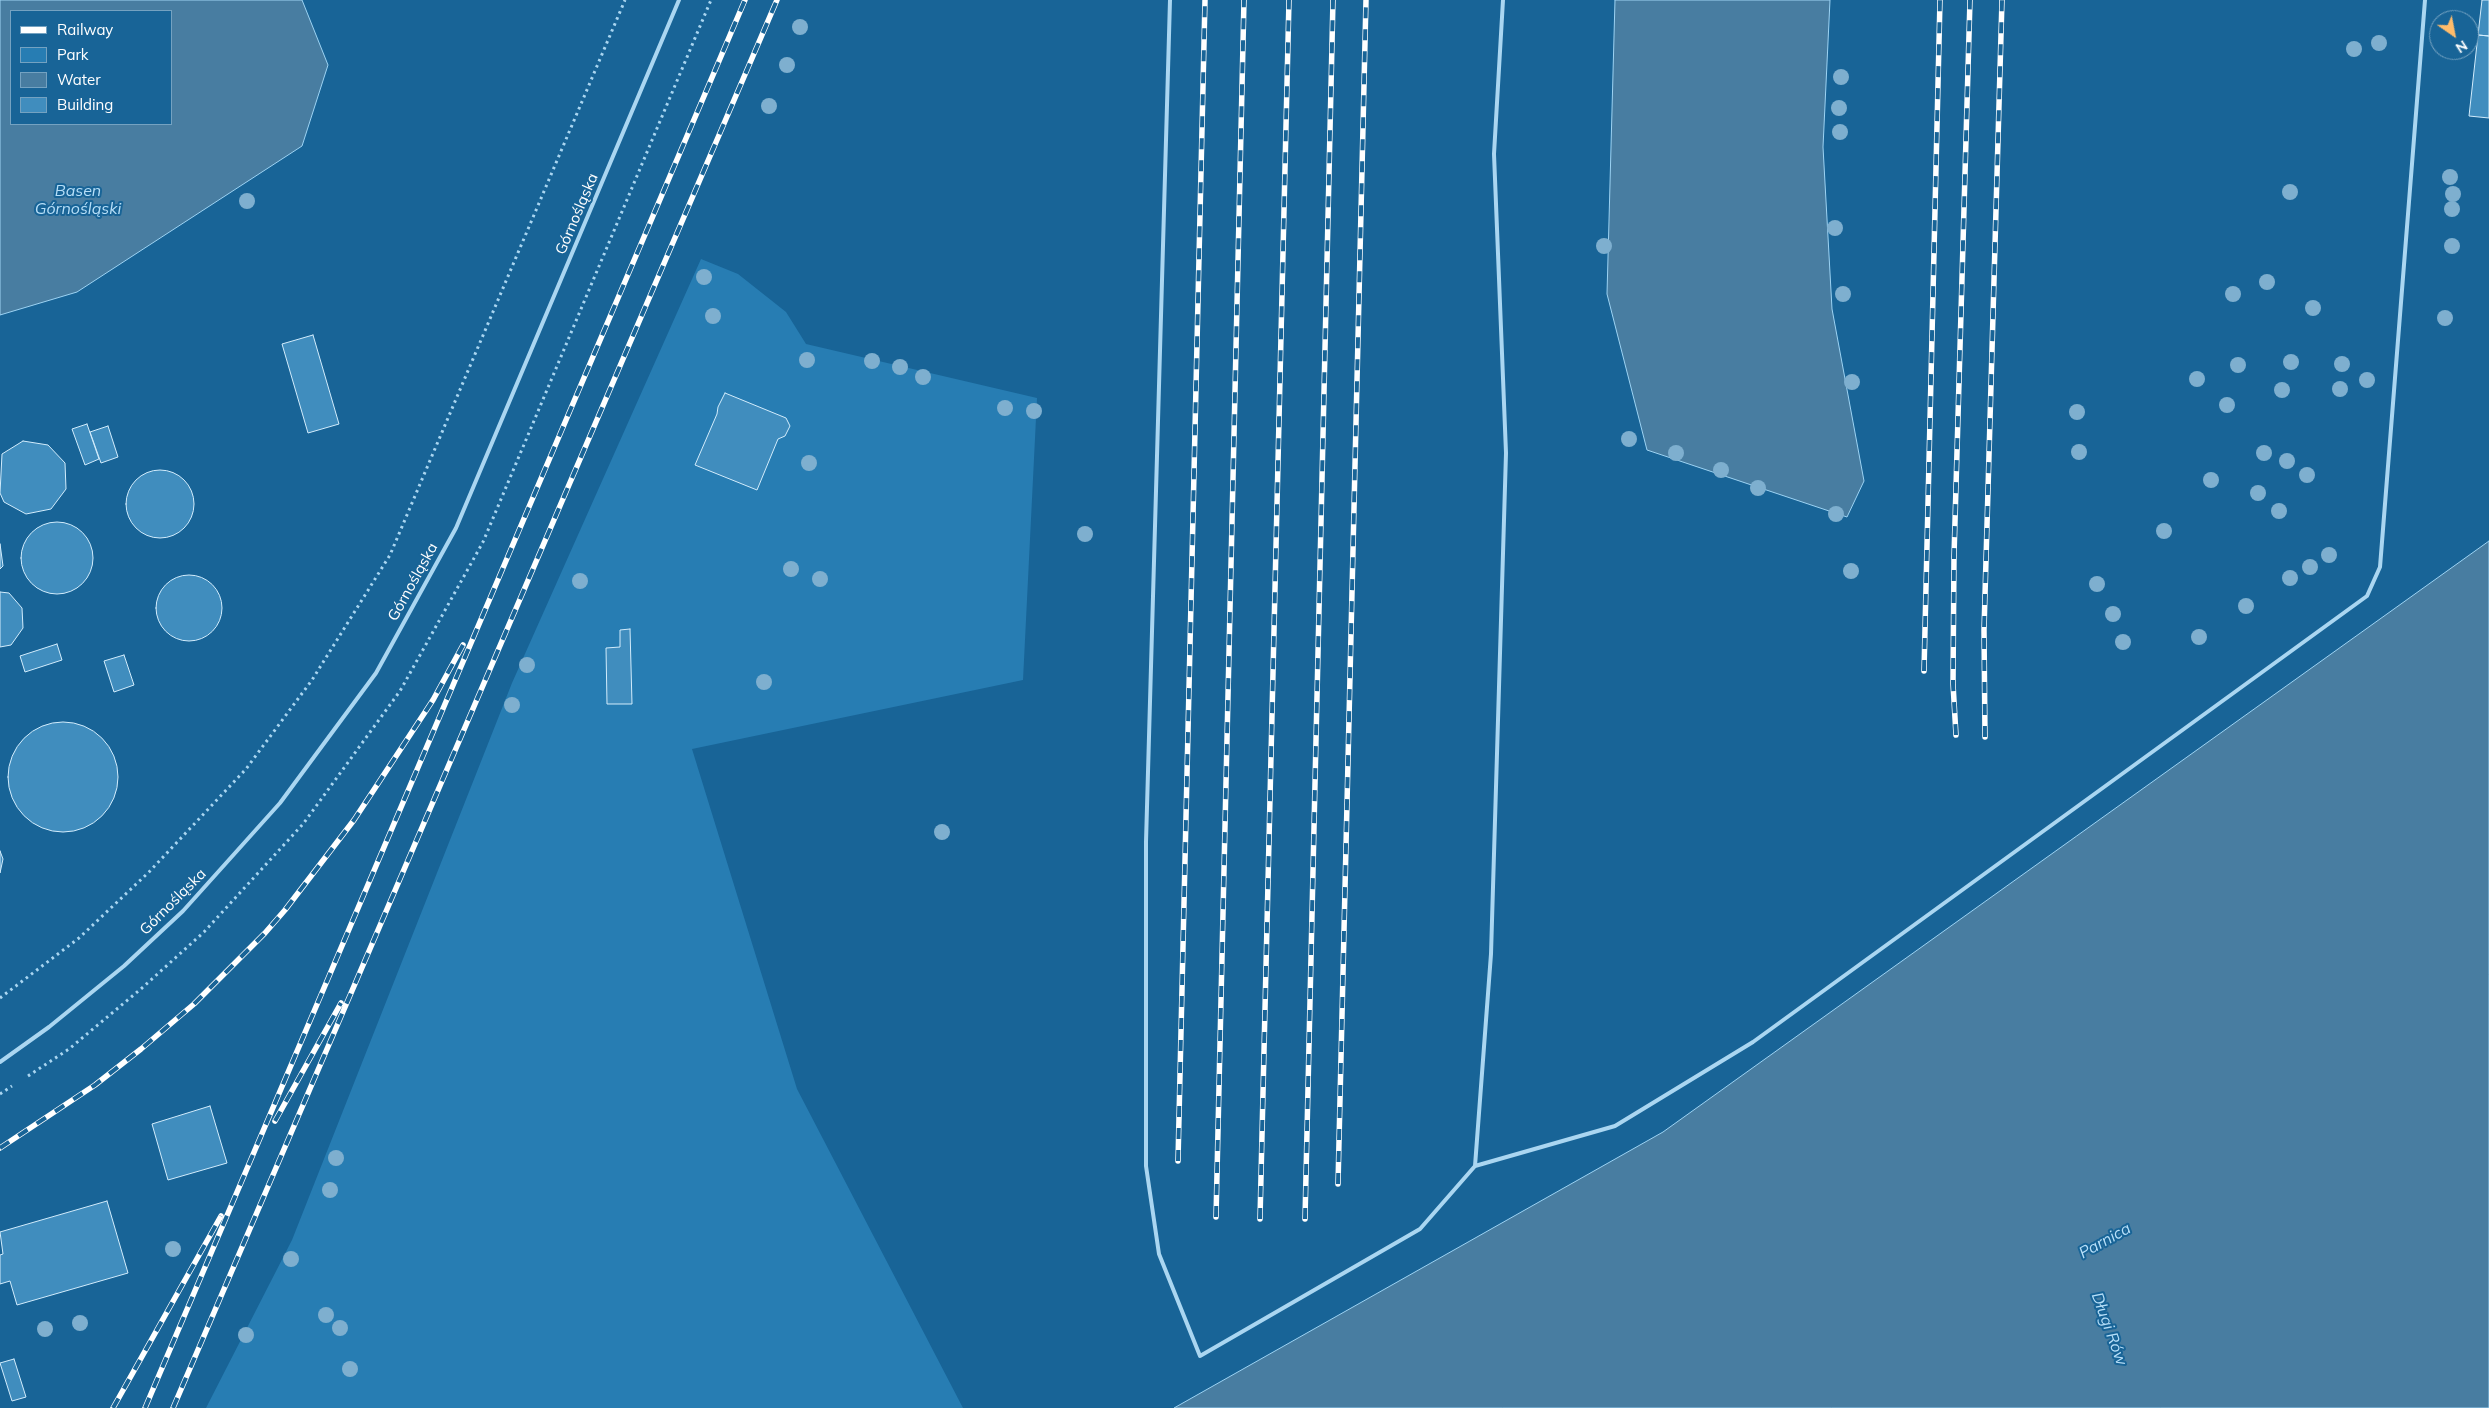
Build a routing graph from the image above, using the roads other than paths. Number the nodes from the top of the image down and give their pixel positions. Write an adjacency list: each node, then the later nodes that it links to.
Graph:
1 (679, 0): 5 (lane, Górnośląska)
2 (1170, 0): 6 (lane)
3 (1503, 0): 6 (lane)
4 (2425, 0): 6 (lane)
5 (0, 1062)
6 (1475, 1166)

